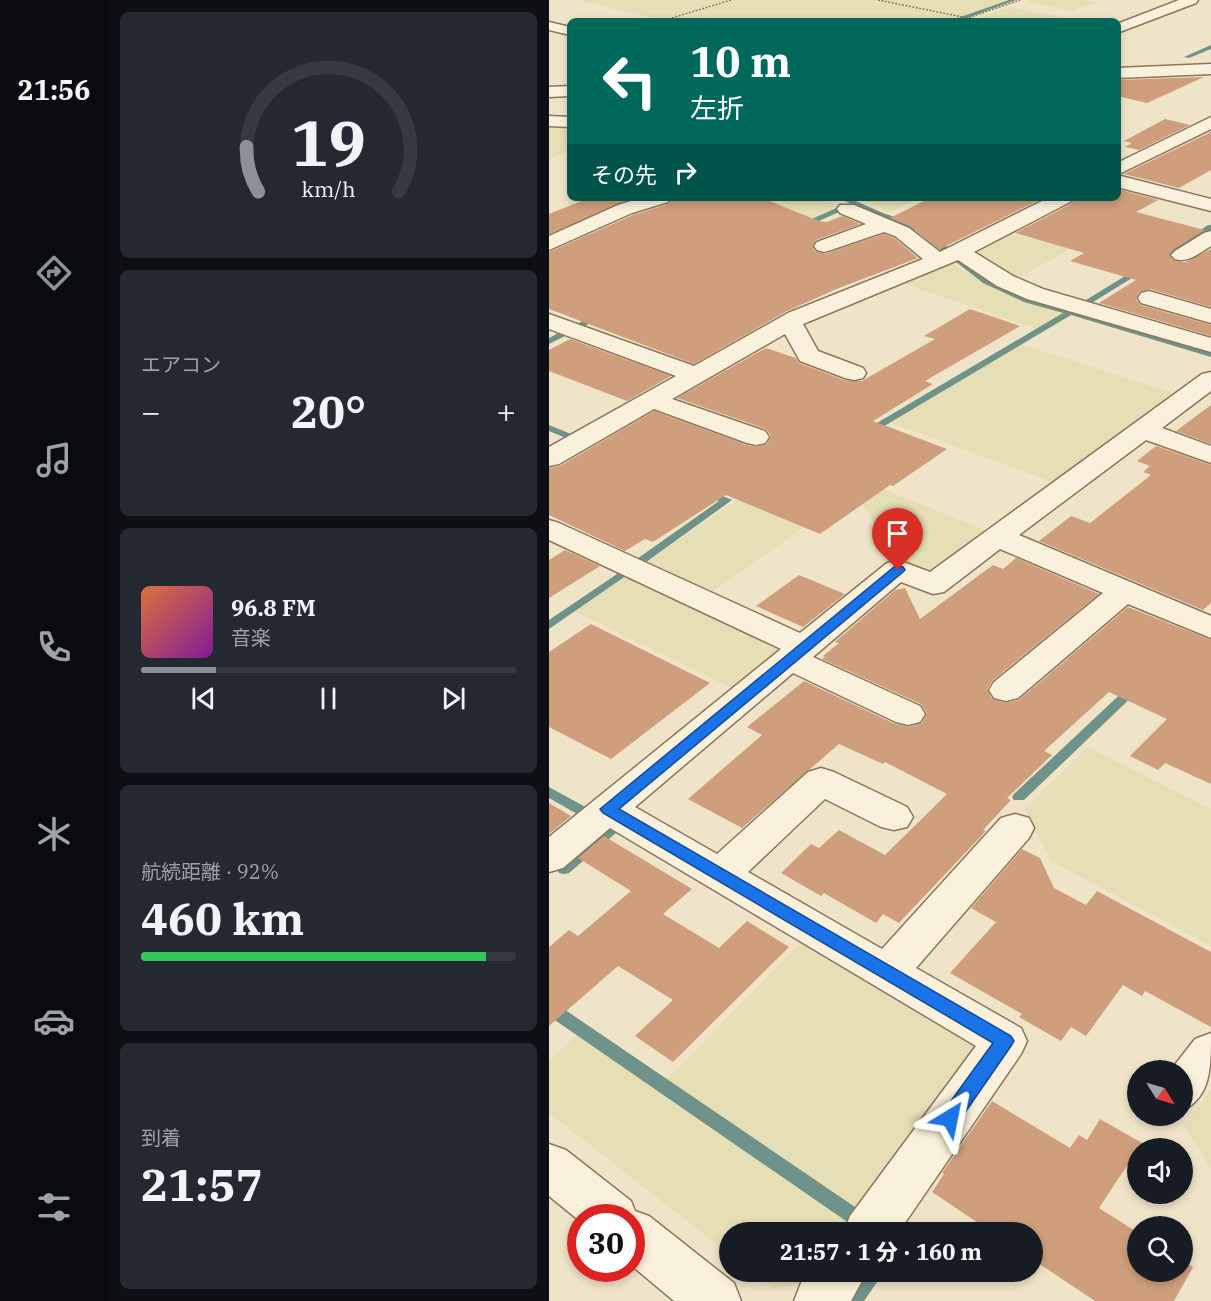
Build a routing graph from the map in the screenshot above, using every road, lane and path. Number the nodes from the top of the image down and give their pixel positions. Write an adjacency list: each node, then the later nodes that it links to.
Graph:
1 (731, 0): 5 (path)
2 (878, 0): 6 (path)
3 (1020, 0): 6 (path)
4 (1191, 0): 8 (street)
5 (672, 18)
6 (968, 18)
7 (549, 26): 9 (street)
8 (1121, 27)
9 (567, 30)
10 (567, 32): 11 (street)
11 (549, 36)
12 (1211, 59): 13 (street)
13 (1121, 63)
14 (1211, 69): 15 (street)
15 (1121, 73)
16 (567, 91): 17 (street)
17 (549, 92)
18 (549, 120): 19 (street)
19 (567, 122)
20 (1211, 122): 21 (street)
21 (1121, 168)
22 (1121, 182): 25 (street)
23 (650, 201): 29 (street)
24 (1057, 201): 32 (street)
25 (1211, 205)
26 (847, 209): 27 (street)
27 (883, 225): 30 (street); 32 (street)
28 (1211, 237): 31 (street)
29 (549, 244)
30 (824, 246)
31 (1182, 255)
32 (949, 256): 36 (street); 37 (street)
33 (1149, 298): 34 (street)
34 (1211, 316)
35 (549, 321): 39 (street)
36 (790, 322): 38 (street); 39 (street)
37 (1211, 345)
38 (853, 373)
39 (696, 375): 41 (street)
40 (1211, 379): 42 (street)
41 (652, 400): 43 (street); 45 (street)
42 (1143, 430): 44 (street); 47 (street)
43 (756, 437)
44 (1211, 455)
45 (549, 458)
46 (549, 529): 50 (street)
47 (997, 537): 48 (street); 50 (street)
48 (1125, 591): 49 (street); 51 (street)
49 (1211, 628)
50 (797, 653): 52 (street); 53 (street)
51 (1006, 690)
52 (908, 714)
53 (608, 809): 56 (street); 57 (street)
54 (894, 817): 57 (street)
55 (1015, 828): 58 (street)
56 (549, 858)
57 (720, 875): 58 (street)
58 (887, 972): 63 (street)
59 (1211, 1052): 60 (street)
60 (1193, 1076)
61 (549, 1166): 62 (street)
62 (596, 1204)
63 (876, 1222)
64 (645, 1244): 66 (street)
65 (834, 1282): 67 (street)
66 (714, 1301)
67 (820, 1301)

